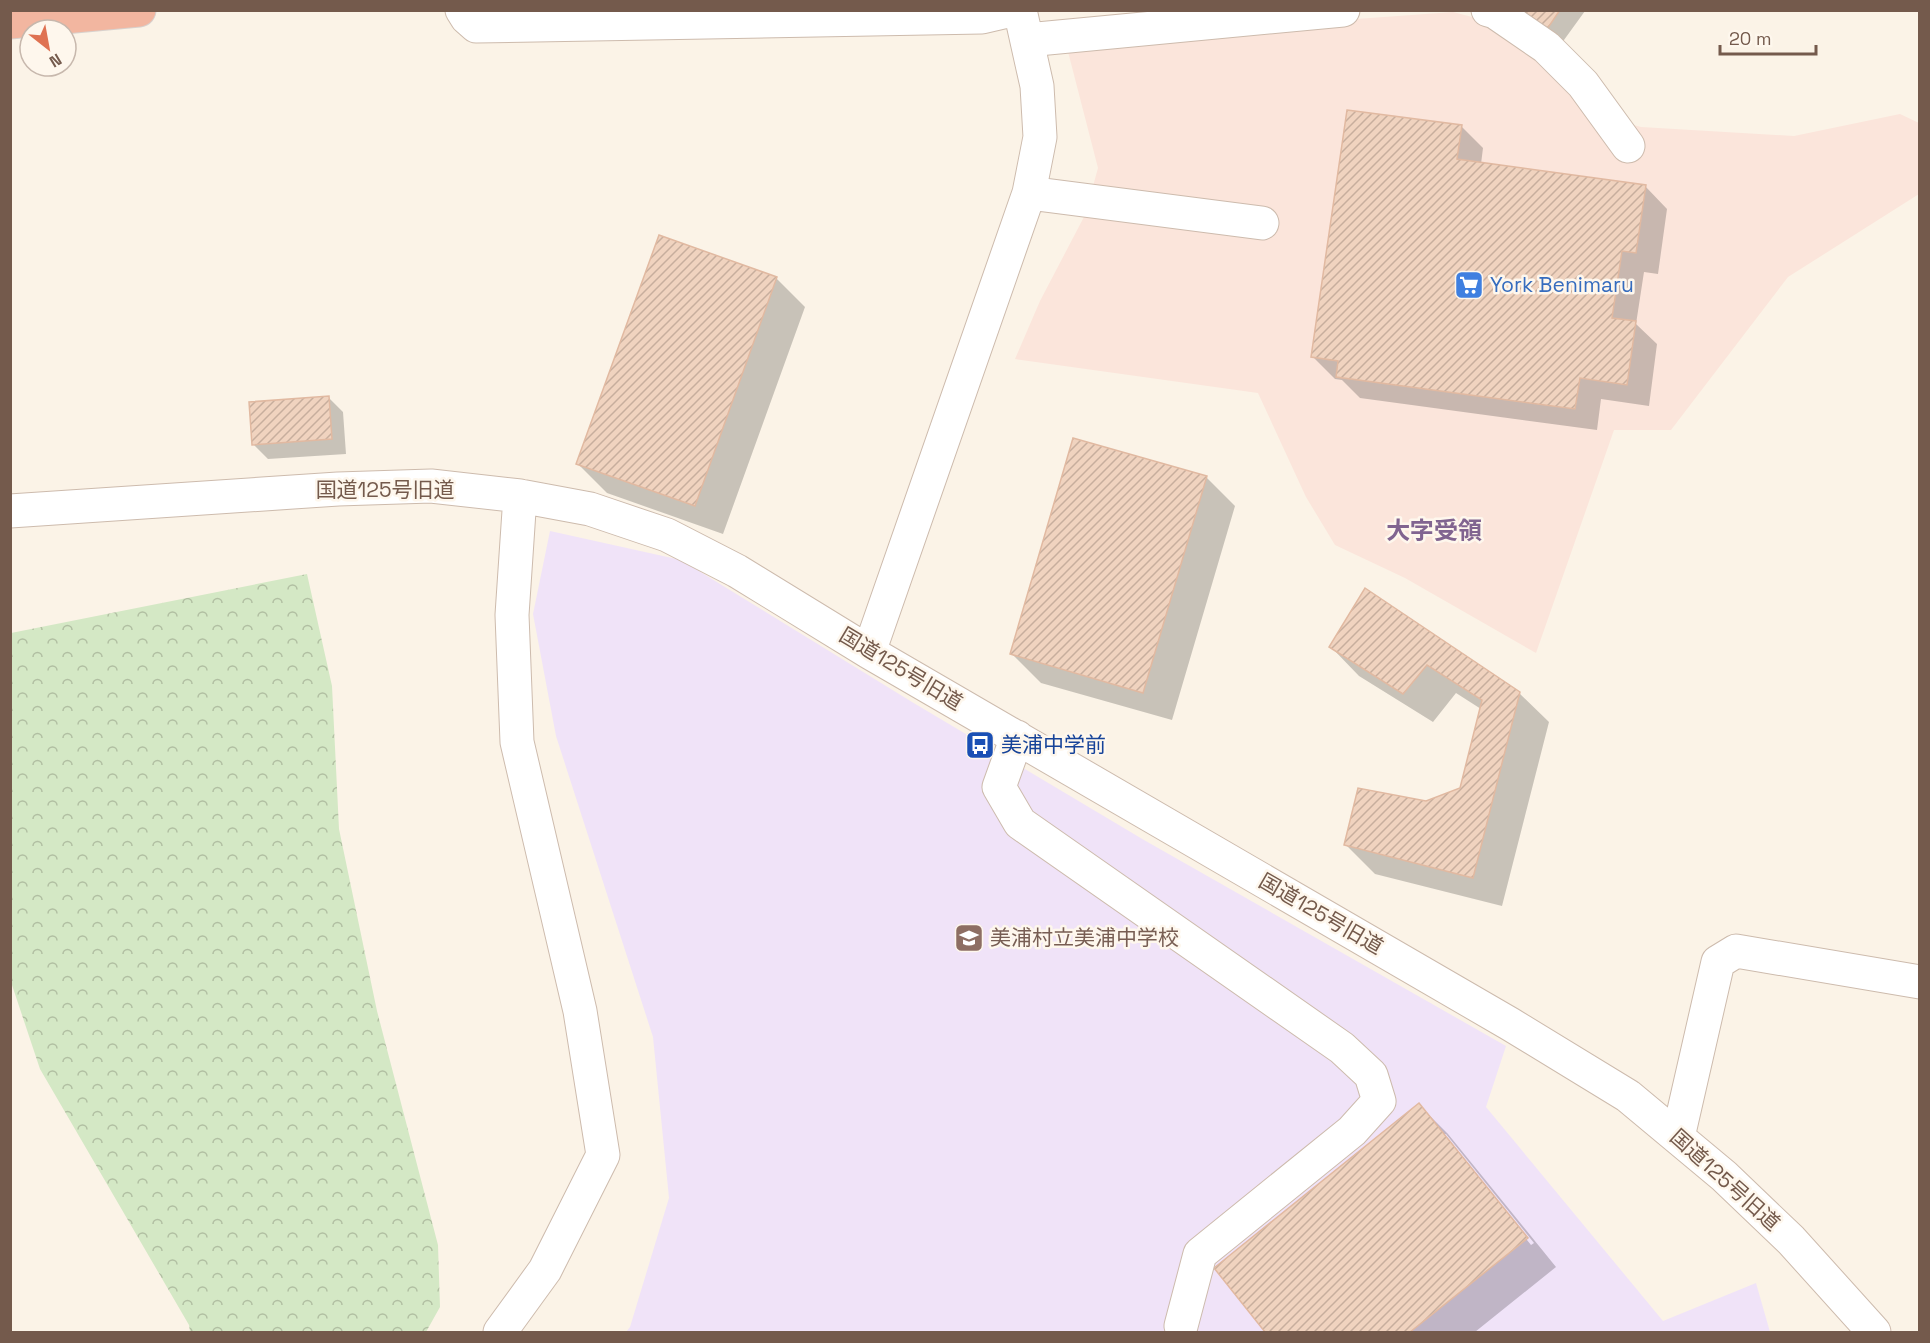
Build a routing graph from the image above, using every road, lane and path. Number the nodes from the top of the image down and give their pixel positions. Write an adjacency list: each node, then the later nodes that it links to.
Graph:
1 (139, 10): 6 (highway)
2 (462, 10): 3 (street)
3 (1012, 10)
4 (1343, 10): 7 (street)
5 (1488, 10): 8 (street)
6 (10, 22)
7 (1024, 25): 9 (street)
8 (1628, 146)
9 (1029, 194): 10 (street); 13 (street)
10 (1262, 223)
11 (520, 495): 12 (street, 国道125号旧道); 13 (street, 国道125号旧道); 18 (street)
12 (10, 511)
13 (869, 652): 14 (street, 国道125号旧道)
14 (1017, 737): 16 (street, 国道125号旧道); 17 (street)
15 (1920, 982): 16 (street)
16 (1678, 1137): 19 (street, 国道125号旧道)
17 (1181, 1326)
18 (500, 1332)
19 (1874, 1332)

